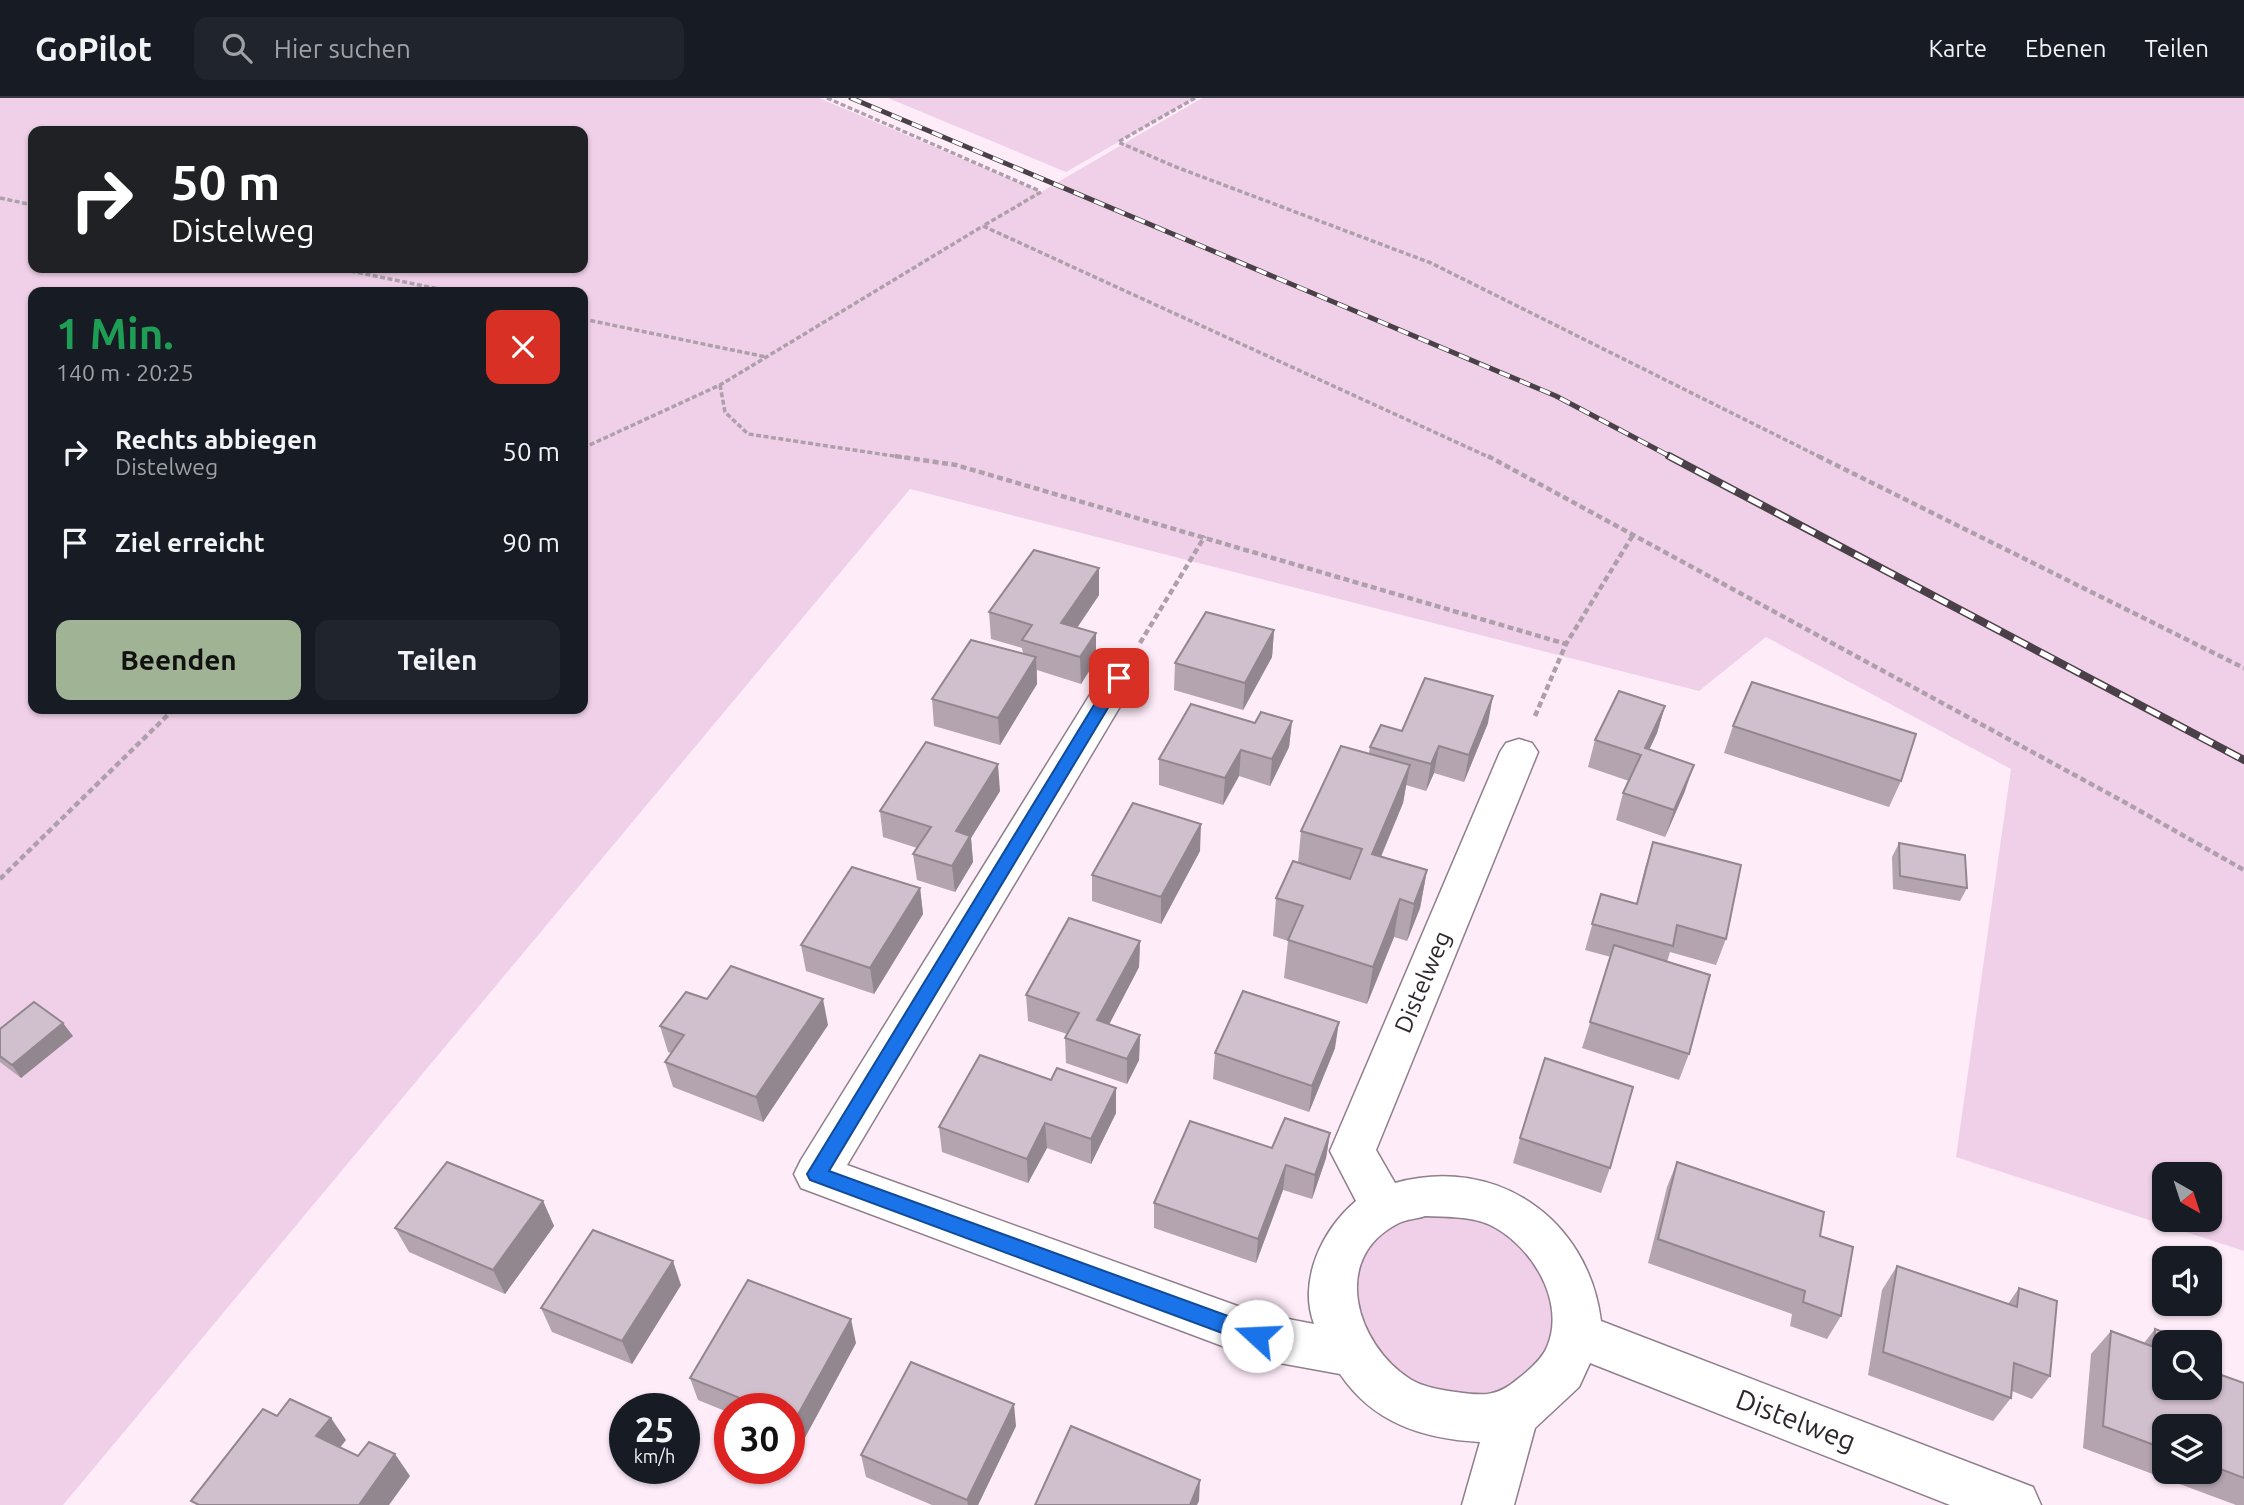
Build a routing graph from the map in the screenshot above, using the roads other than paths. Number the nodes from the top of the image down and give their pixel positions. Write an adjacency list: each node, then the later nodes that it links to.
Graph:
1 (1119, 678): 5 (street)
2 (1519, 752): 3 (street, Distelweg)
3 (1384, 1208): 4 (street); 5 (street)
4 (1577, 1335): 6 (street); 8 (street, Distelweg)
5 (1354, 1354): 6 (street)
6 (1514, 1413): 7 (street)
7 (1488, 1505)
8 (2015, 1505)

